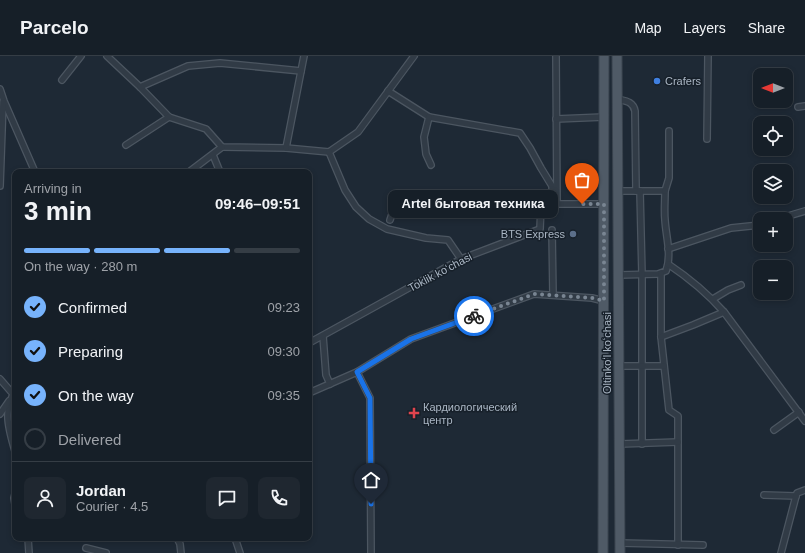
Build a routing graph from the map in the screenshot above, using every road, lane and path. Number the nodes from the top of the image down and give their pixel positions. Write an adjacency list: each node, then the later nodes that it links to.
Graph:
1 (81, 56): 10 (street)
2 (107, 56): 11 (street)
3 (304, 56): 9 (street)
4 (414, 56): 13 (street)
5 (556, 56): 21 (street)
6 (604, 56): 20 (main road, Oltinkoʻl koʻchasi)
7 (617, 56): 14 (main road, Oltinkoʻl koʻchasi)
8 (708, 56): 23 (street)
9 (301, 71): 11 (street); 26 (street)
10 (62, 80)
11 (140, 87): 18 (street)
12 (0, 89): 15 (street)
13 (388, 91): 19 (street); 27 (street)
14 (617, 99): 34 (main road, Oltinkoʻl koʻchasi); 35 (street)
15 (4, 101): 30 (street); 33 (street)
16 (805, 106): 17 (street)
17 (798, 107)
18 (169, 117): 24 (street); 25 (street)
19 (429, 117): 29 (street); 37 (street)
20 (604, 118): 21 (street); 38 (main road, Oltinkoʻl koʻchasi)
21 (556, 120): 37 (street)
22 (669, 131): 36 (street)
23 (707, 139)
24 (126, 145)
25 (222, 147): 26 (street); 28 (street)
26 (286, 148): 27 (street)
27 (329, 152): 46 (street)
28 (212, 155): 31 (street); 32 (street)
29 (432, 165)
30 (34, 169)
31 (193, 169)
32 (219, 169)
33 (0, 186)
34 (618, 191): 35 (street); 49 (main road, Oltinkoʻl koʻchasi)
35 (638, 191): 36 (street); 50 (street)
36 (665, 191): 45 (street)
37 (555, 204): 38 (street); 46 (street, Toklik koʻchasi)
38 (604, 204): 54 (main road, Oltinkoʻl koʻchasi)
39 (393, 211): 42 (street)
40 (805, 211): 41 (street)
41 (793, 215)
42 (390, 220)
43 (753, 225): 45 (street)
44 (552, 230): 52 (street)
45 (668, 249): 47 (street)
46 (461, 259): 56 (street, Toklik koʻchasi)
47 (668, 264): 48 (street); 53 (street)
48 (661, 274): 50 (street); 57 (street)
49 (619, 275): 50 (street); 59 (main road, Oltinkoʻl koʻchasi)
50 (642, 275): 60 (street)
51 (741, 285): 53 (street)
52 (553, 295): 54 (street); 62 (street)
53 (713, 299): 55 (street)
54 (604, 301): 92 (main road, Oltinkoʻl koʻchasi)
55 (724, 312): 57 (street); 69 (street)
56 (323, 336): 58 (street, Toklik koʻchasi); 64 (street)
57 (661, 337): 61 (street)
58 (312, 342)
59 (619, 366): 60 (street); 75 (main road, Oltinkoʻl koʻchasi)
60 (642, 366): 61 (street); 76 (street)
61 (664, 366): 73 (street)
62 (357, 372): 64 (street); 91 (street)
63 (0, 379): 66 (street)
64 (330, 384): 65 (street)
65 (312, 392)
66 (12, 393)
67 (12, 398): 70 (street)
68 (12, 400): 74 (street)
69 (799, 412): 71 (street); 72 (street)
70 (0, 414)
71 (805, 421)
72 (774, 430)
73 (678, 442): 76 (street); 84 (street)
74 (12, 443)
75 (620, 444): 76 (street); 83 (main road, Oltinkoʻl koʻchasi)
76 (642, 444)
77 (805, 490): 79 (street)
78 (764, 495): 79 (street)
79 (796, 496): 94 (street)
80 (28, 541): 87 (street)
81 (178, 541): 89 (street)
82 (236, 541): 90 (street)
83 (620, 543): 84 (street); 93 (main road, Oltinkoʻl koʻchasi)
84 (678, 545): 85 (street)
85 (703, 545)
86 (86, 548): 88 (street)
87 (28, 553)
88 (106, 553)
89 (181, 553)
90 (240, 553)
91 (371, 553)
92 (603, 553)
93 (620, 553)
94 (781, 553)

